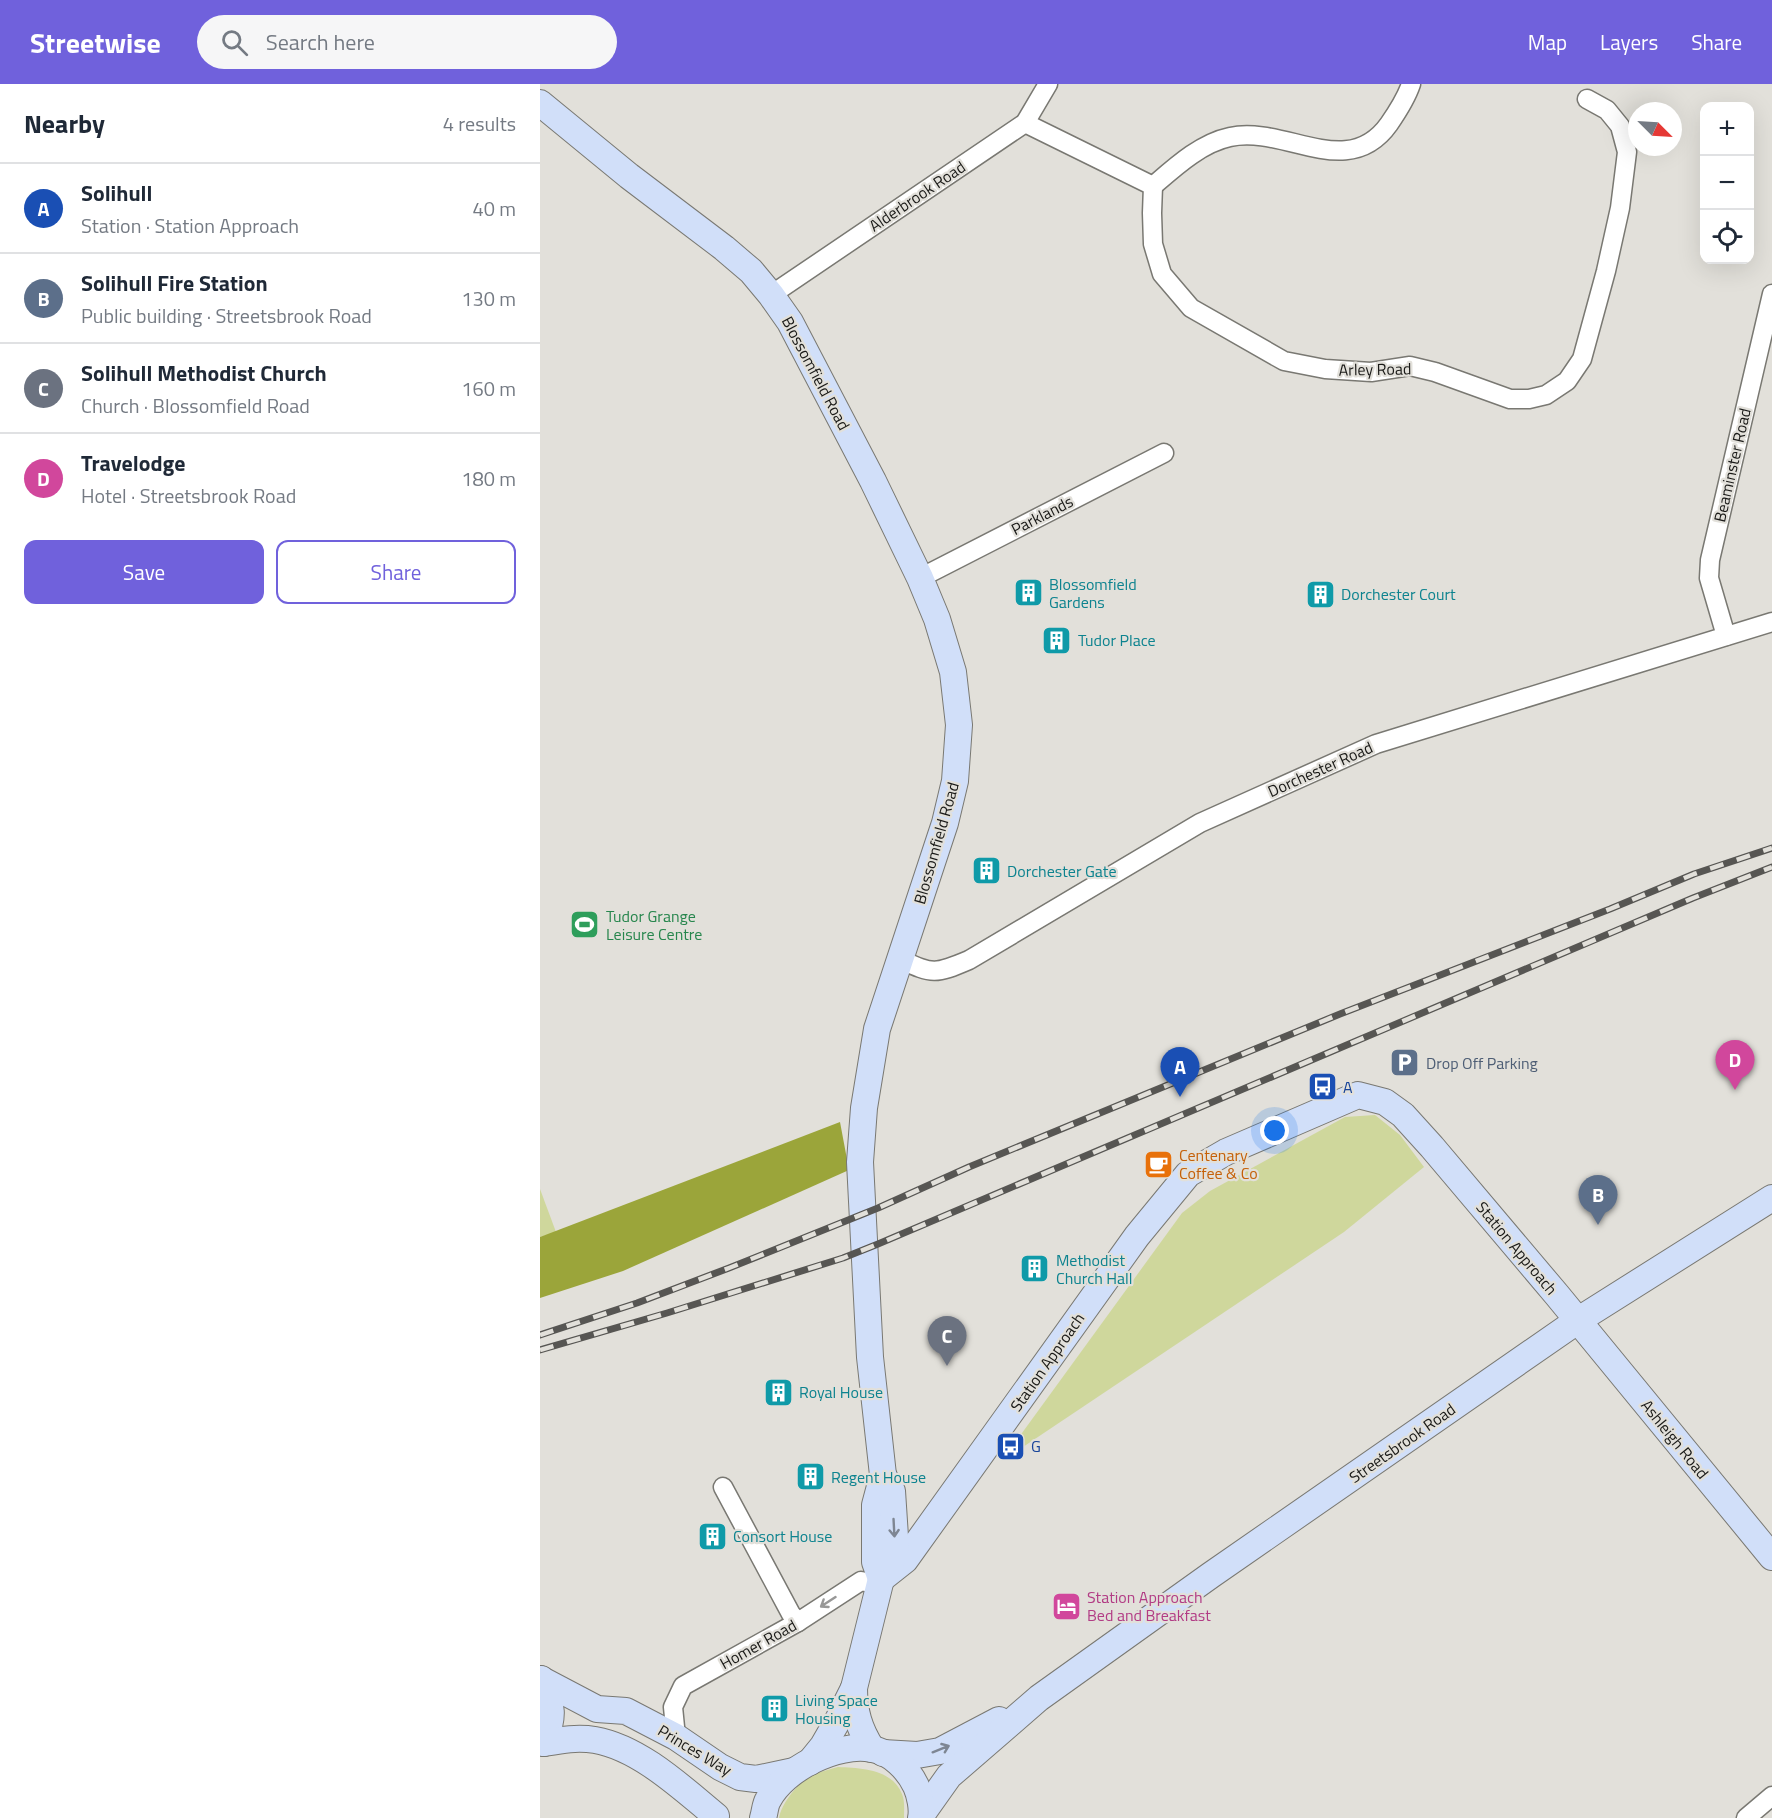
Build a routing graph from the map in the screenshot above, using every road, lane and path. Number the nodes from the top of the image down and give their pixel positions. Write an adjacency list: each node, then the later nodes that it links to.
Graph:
1 (1047, 84): 5 (street, Alderbrook Road)
2 (1411, 84): 6 (street)
3 (1587, 99): 6 (street, Arley Road)
4 (540, 103): 8 (main road, Blossomfield Road)
5 (1025, 123): 6 (street); 8 (street, Alderbrook Road)
6 (1154, 186)
7 (1772, 294): 12 (street, Beaminster Road)
8 (771, 295): 10 (main road, Blossomfield Road)
9 (1164, 453): 10 (street, Parklands)
10 (920, 578): 13 (main road, Blossomfield Road)
11 (1772, 622): 12 (street, Dorchester Road)
12 (1726, 636): 13 (street, Dorchester Road)
13 (899, 959): 18 (main road, Blossomfield Road)
14 (1772, 1198): 15 (main road, Streetsbrook Road)
15 (1577, 1321): 17 (main road, Ashleigh Road); 18 (main road, Station Approach); 22 (main road, Streetsbrook Road)
16 (723, 1487): 19 (street)
17 (1772, 1557)
18 (881, 1582): 19 (street, Homer Road, one-way to 19); 21 (main road, Blossomfield Road)
19 (798, 1622): 24 (street, Homer Road)
20 (540, 1679): 23 (main road, Princes Way); 25 (main road)
21 (854, 1688): 26 (main road, Blossomfield Road); 27 (main road, Blossomfield Road)
22 (1039, 1698): 26 (main road, Streetsbrook Road, one-way to 22); 29 (main road, Streetsbrook Road)
23 (597, 1709): 24 (main road, Princes Way); 25 (main road); 30 (main road, Princes Way)
24 (676, 1737): 27 (main road, Princes Way)
25 (542, 1744): 30 (main road)
26 (878, 1751): 27 (main road, Princes Way); 29 (main road)
27 (802, 1766): 31 (main road, Blossomfield Road)
28 (1772, 1796): 32 (street)
29 (921, 1816)
30 (717, 1817)
31 (763, 1818)
32 (1746, 1818)

